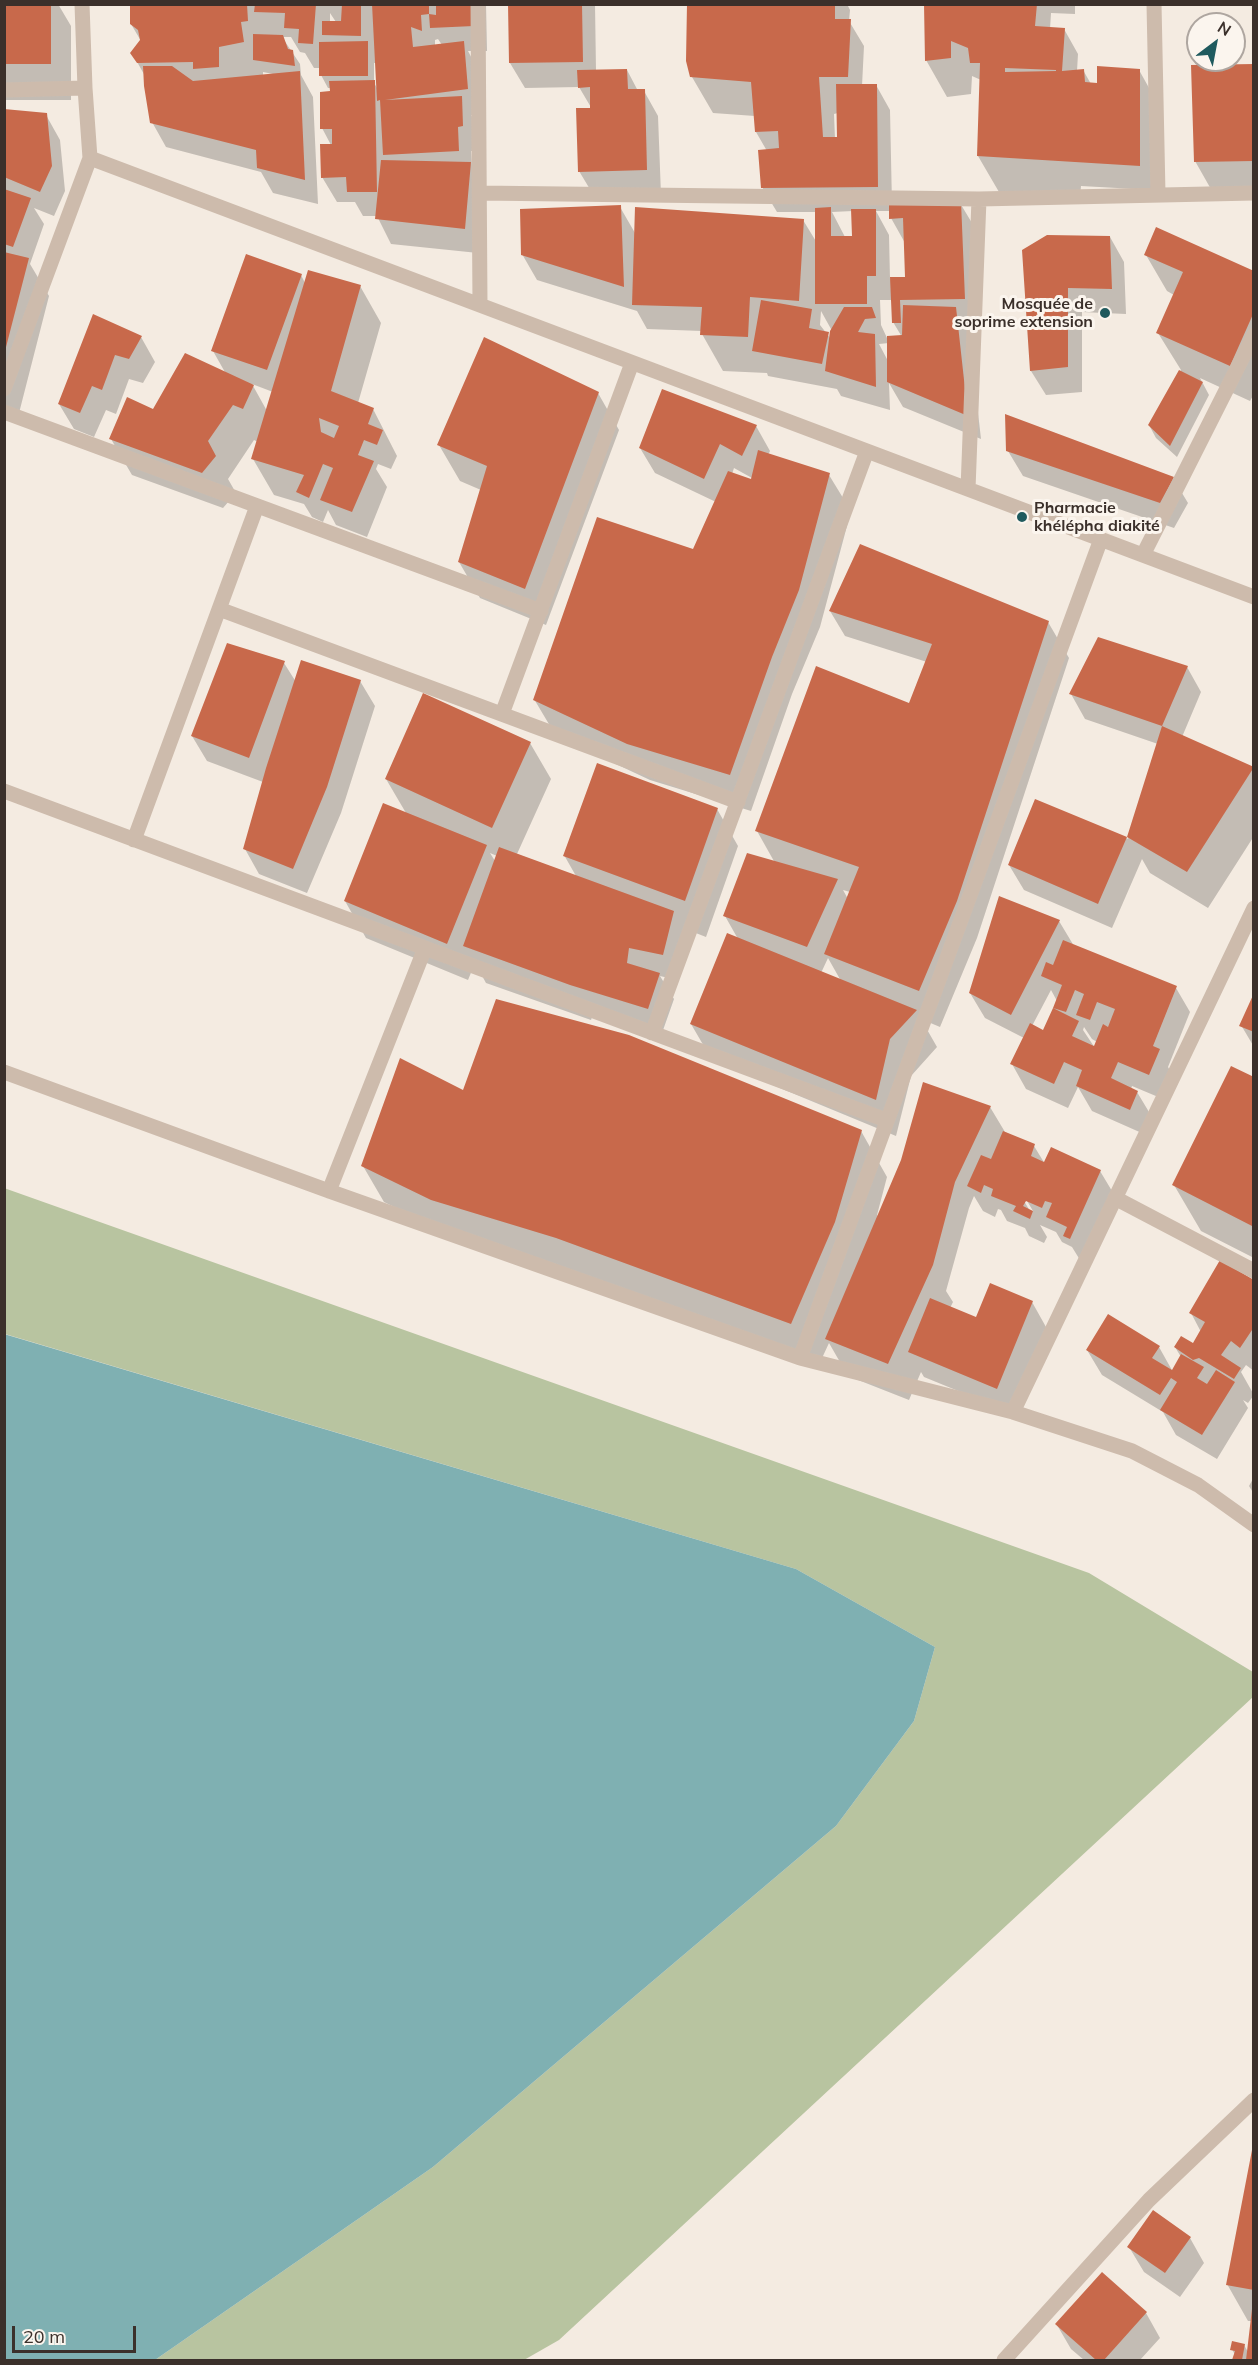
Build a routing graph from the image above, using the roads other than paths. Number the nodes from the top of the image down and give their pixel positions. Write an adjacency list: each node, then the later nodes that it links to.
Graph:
1 (82, 4): 4 (street)
2 (478, 4): 7 (street)
3 (1154, 4): 9 (street)
4 (85, 88): 5 (street); 6 (street)
5 (4, 90)
6 (90, 158): 11 (street); 14 (street)
7 (479, 193): 10 (street); 11 (street)
8 (1254, 193): 9 (street)
9 (1158, 194): 10 (street)
10 (979, 198): 17 (street)
11 (480, 305): 13 (street)
12 (1254, 335): 20 (street)
13 (632, 363): 16 (street); 23 (street)
14 (4, 389)
15 (4, 412): 18 (street)
16 (867, 451): 17 (street); 26 (street)
17 (968, 489): 19 (street)
18 (257, 506): 22 (street); 23 (street)
19 (1101, 539): 20 (street); 32 (street)
20 (1143, 555): 21 (street)
21 (1254, 597)
22 (219, 609): 24 (street); 27 (street)
23 (541, 612): 24 (street)
24 (502, 714): 26 (street)
25 (4, 791): 27 (street)
26 (738, 802): 30 (street)
27 (134, 840): 29 (street)
28 (1254, 908): 34 (street)
29 (425, 948): 30 (street); 33 (street)
30 (652, 1033): 32 (street)
31 (4, 1072): 33 (street)
32 (886, 1120): 36 (street)
33 (329, 1191): 36 (street)
34 (1115, 1198): 35 (street); 37 (street)
35 (1254, 1271)
36 (800, 1358): 37 (street)
37 (1013, 1412): 38 (street)
38 (1254, 1525)
39 (1254, 2100): 40 (street)
40 (1004, 2361)

